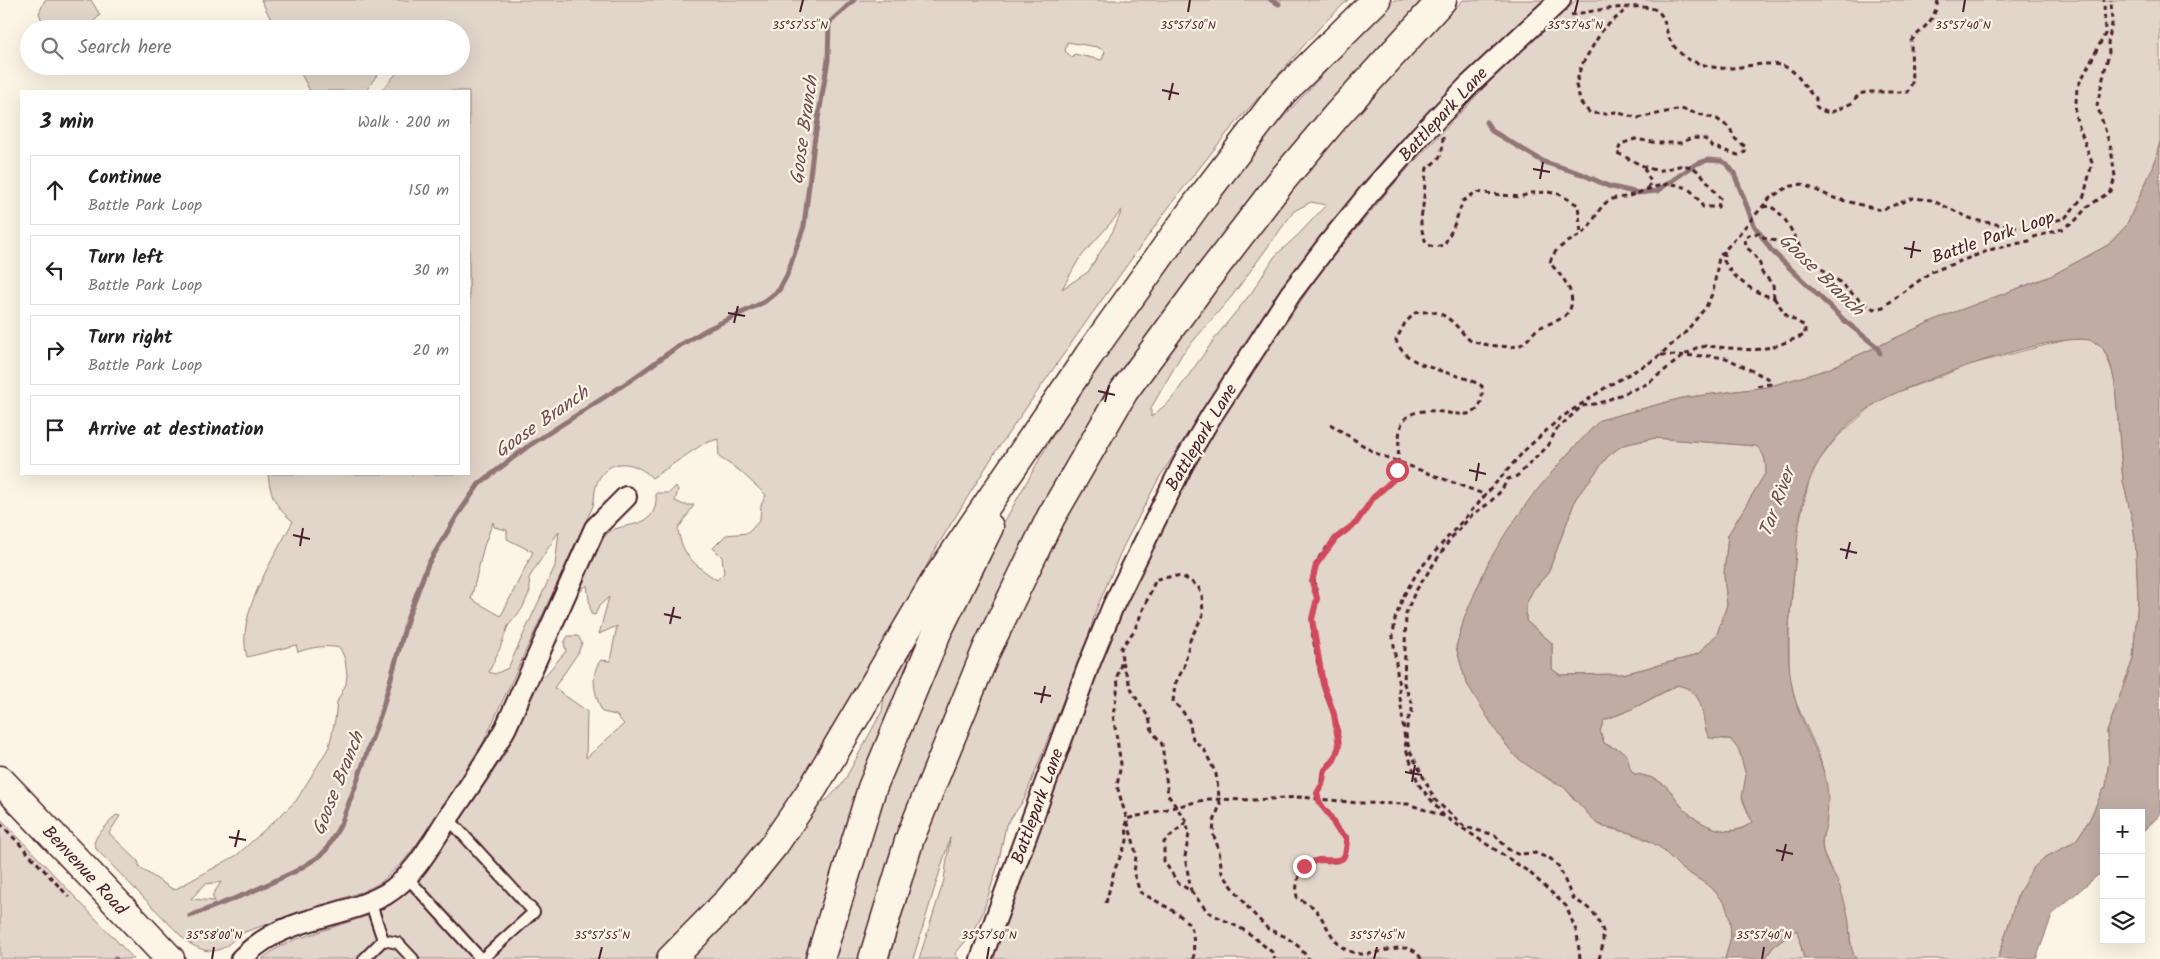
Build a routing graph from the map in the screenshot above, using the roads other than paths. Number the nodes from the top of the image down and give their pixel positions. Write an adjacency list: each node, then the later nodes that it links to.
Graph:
1 (1376, 0): 4 (main road)
2 (1442, 0): 18 (main road)
3 (1564, 8): 19 (street, Battlepark Lane)
4 (1090, 356): 16 (main road); 17 (main road)
5 (626, 497): 7 (street)
6 (0, 780): 11 (main road, Benvenue Road)
7 (448, 818): 8 (street); 15 (lane)
8 (406, 876): 9 (street); 15 (lane)
9 (370, 901): 10 (lane); 12 (street)
10 (383, 940): 13 (lane); 14 (lane)
11 (170, 959)
12 (241, 959)
13 (364, 959)
14 (413, 959)
15 (482, 959)
16 (671, 959)
17 (820, 959)
18 (873, 959)
19 (981, 959)

